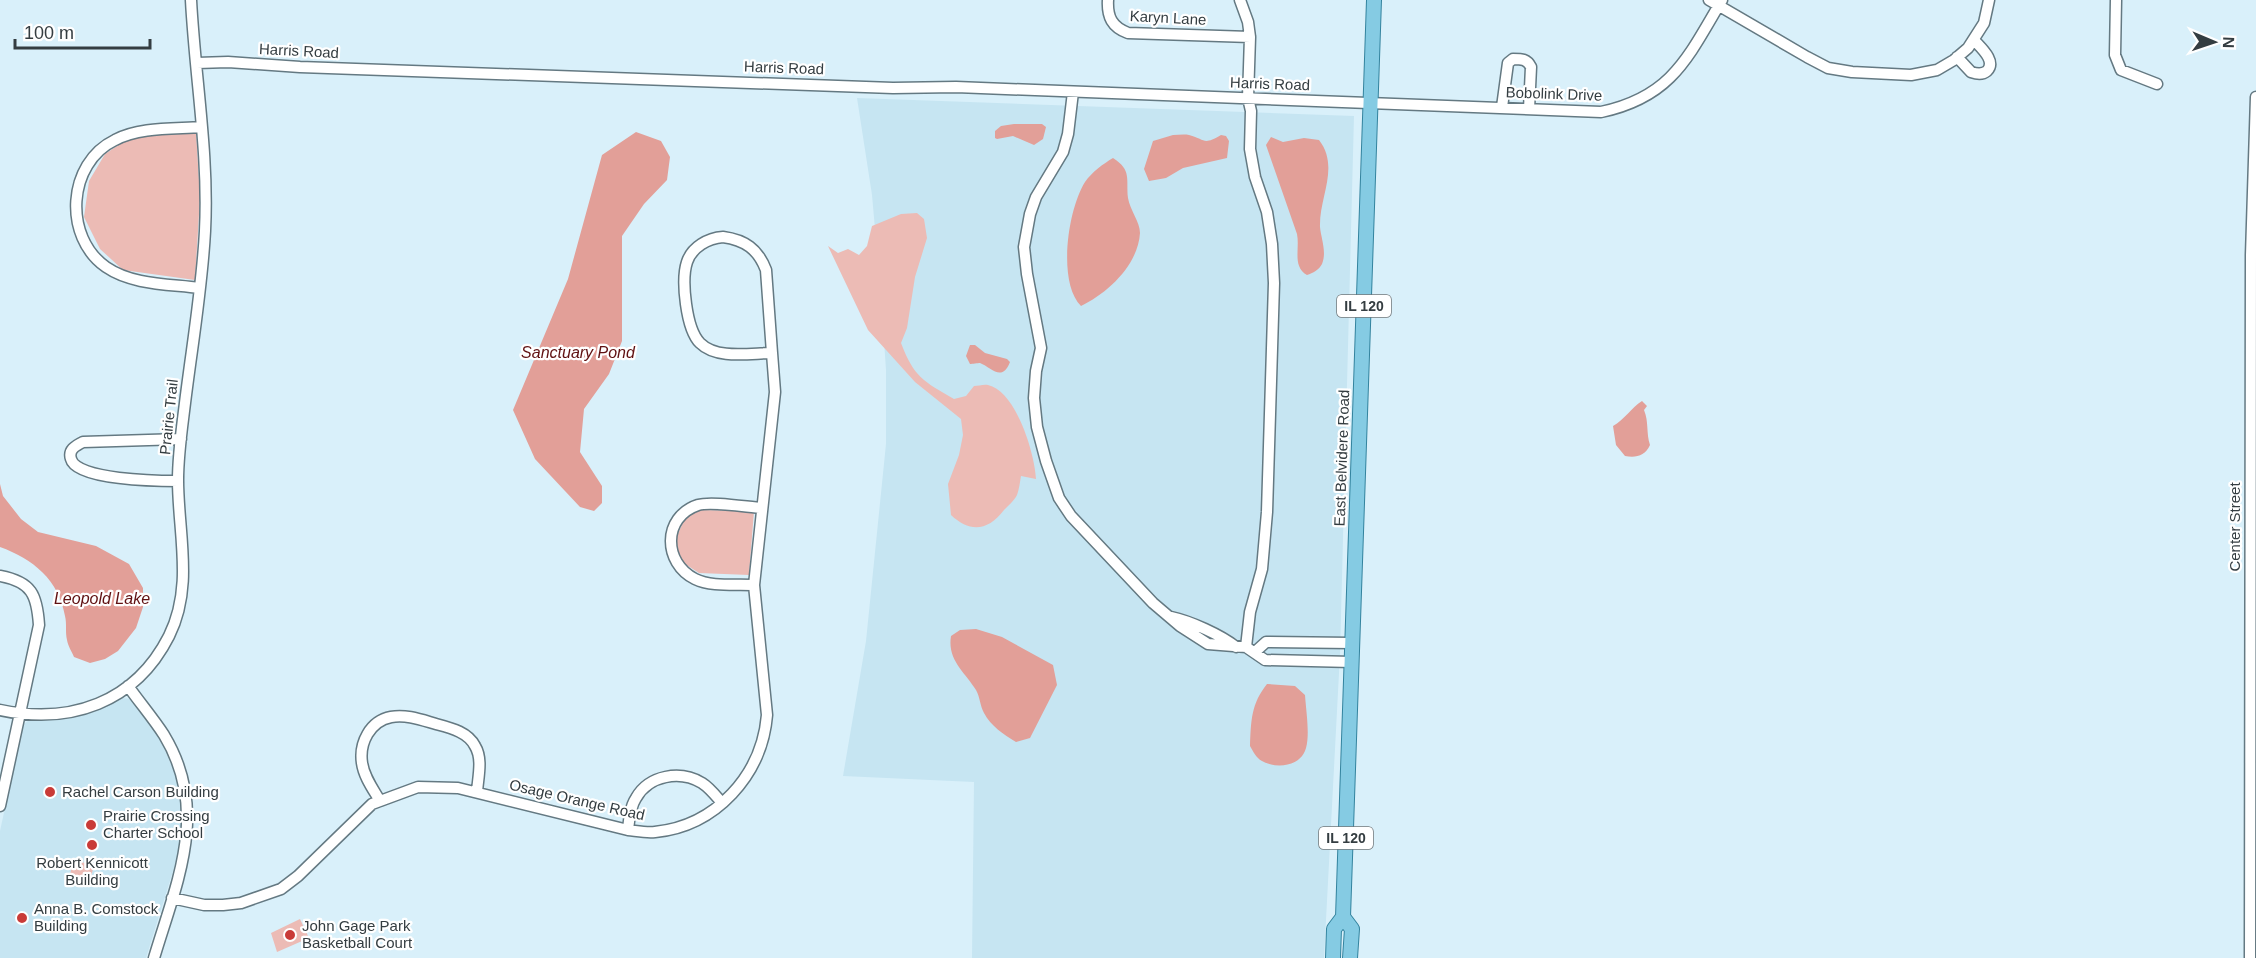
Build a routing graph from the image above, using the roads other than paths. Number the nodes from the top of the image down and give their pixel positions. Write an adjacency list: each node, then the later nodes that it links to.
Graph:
1 (191, 0): 11 (street, Prairie Trail)
2 (1108, 0): 8 (street, Karyn Lane)
3 (1240, 0): 8 (street)
4 (1374, 0): 16 (main road, East Belvidere Road / IL 120)
5 (1989, 0): 9 (street)
6 (2116, 0): 12 (street)
7 (1716, 2): 10 (street); 18 (street, Bobolink Drive)
8 (1250, 37): 15 (street)
9 (1974, 40): 10 (street); 10 (street)
10 (1957, 57)
11 (197, 63): 13 (street, Harris Road); 19 (street, Prairie Trail)
12 (2157, 84)
13 (1072, 92): 15 (street, Harris Road); 28 (street)
14 (2256, 97): 43 (street, Center Street)
15 (1248, 98): 16 (street, Harris Road); 28 (street)
16 (1371, 103): 17 (street, Bobolink Drive); 27 (main road, East Belvidere Road / IL 120)
17 (1502, 107): 18 (street, Bobolink Drive); 18 (street)
18 (1529, 110)
19 (201, 127): 20 (street, Prairie Trail); 20 (street)
20 (199, 288): 22 (street, Prairie Trail)
21 (772, 353): 21 (street, Osage Orange Road); 24 (street, Osage Orange Road)
22 (181, 439): 23 (street, Prairie Trail); 23 (street)
23 (178, 481): 30 (street, Prairie Trail)
24 (762, 508): 26 (street, Osage Orange Road); 26 (street)
25 (0, 576): 32 (street)
26 (754, 585): 35 (street, Osage Orange Road)
27 (1352, 643): 28 (street); 29 (main road, East Belvidere Road / IL 120)
28 (1246, 649): 29 (street)
29 (1352, 662): 39 (main road, East Belvidere Road / IL 120)
30 (128, 686): 32 (street, Prairie Trail); 38 (street)
31 (0, 710): 32 (street, Prairie Trail)
32 (21, 714): 36 (street)
33 (477, 792): 34 (street, Osage Orange Road); 34 (street); 37 (street, Osage Orange Road)
34 (380, 801): 38 (street, Osage Orange Road)
35 (722, 803): 37 (street, Osage Orange Road); 37 (street)
36 (0, 806)
37 (628, 830)
38 (172, 898): 40 (street)
39 (1343, 917): 41 (main road, East Belvidere Road); 42 (main road, East Belvidere Road / IL 120)
40 (154, 958)
41 (1333, 958)
42 (1350, 958)
43 (2250, 958)

